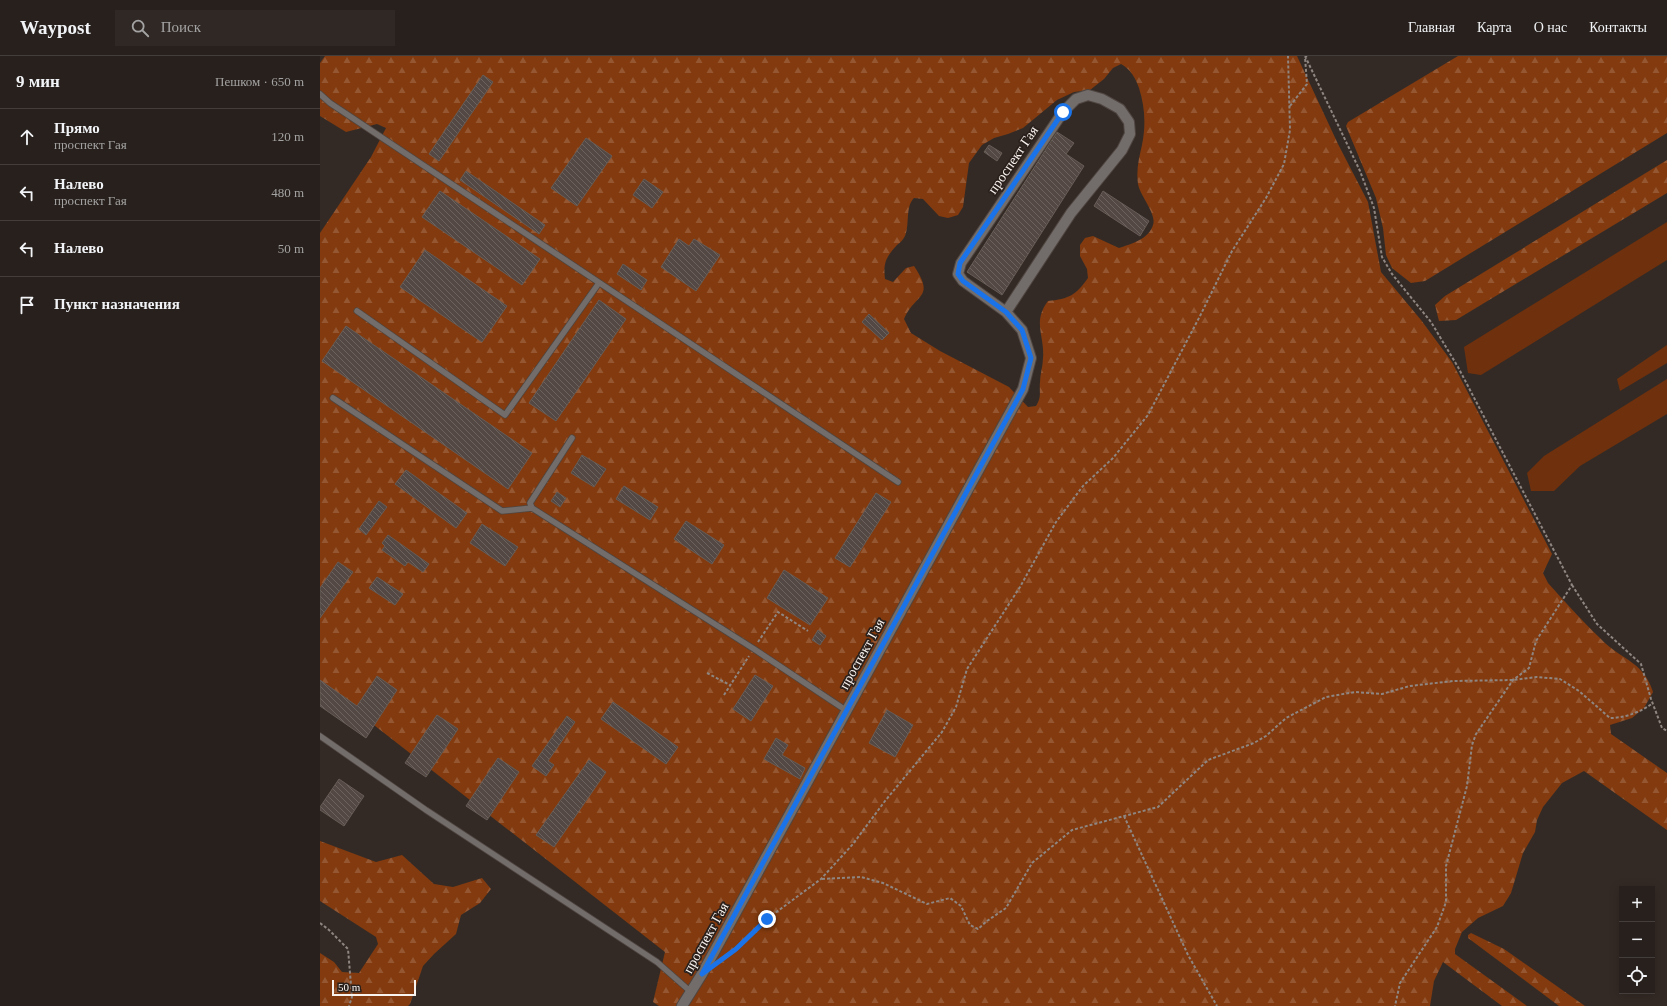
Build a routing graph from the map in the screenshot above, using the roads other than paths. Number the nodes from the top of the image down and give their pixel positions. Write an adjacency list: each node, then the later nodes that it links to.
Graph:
1 (320, 94): 2 (lane)
2 (599, 283): 3 (lane); 7 (lane)
3 (357, 311)
4 (1006, 312): 4 (street, проспект Гая); 9 (street, проспект Гая)
5 (333, 398): 8 (lane)
6 (572, 438): 8 (lane)
7 (898, 482)
8 (532, 508): 9 (lane)
9 (847, 711): 11 (street, проспект Гая)
10 (320, 736): 11 (lane)
11 (691, 992): 12 (street, проспект Гая)
12 (682, 1006)

